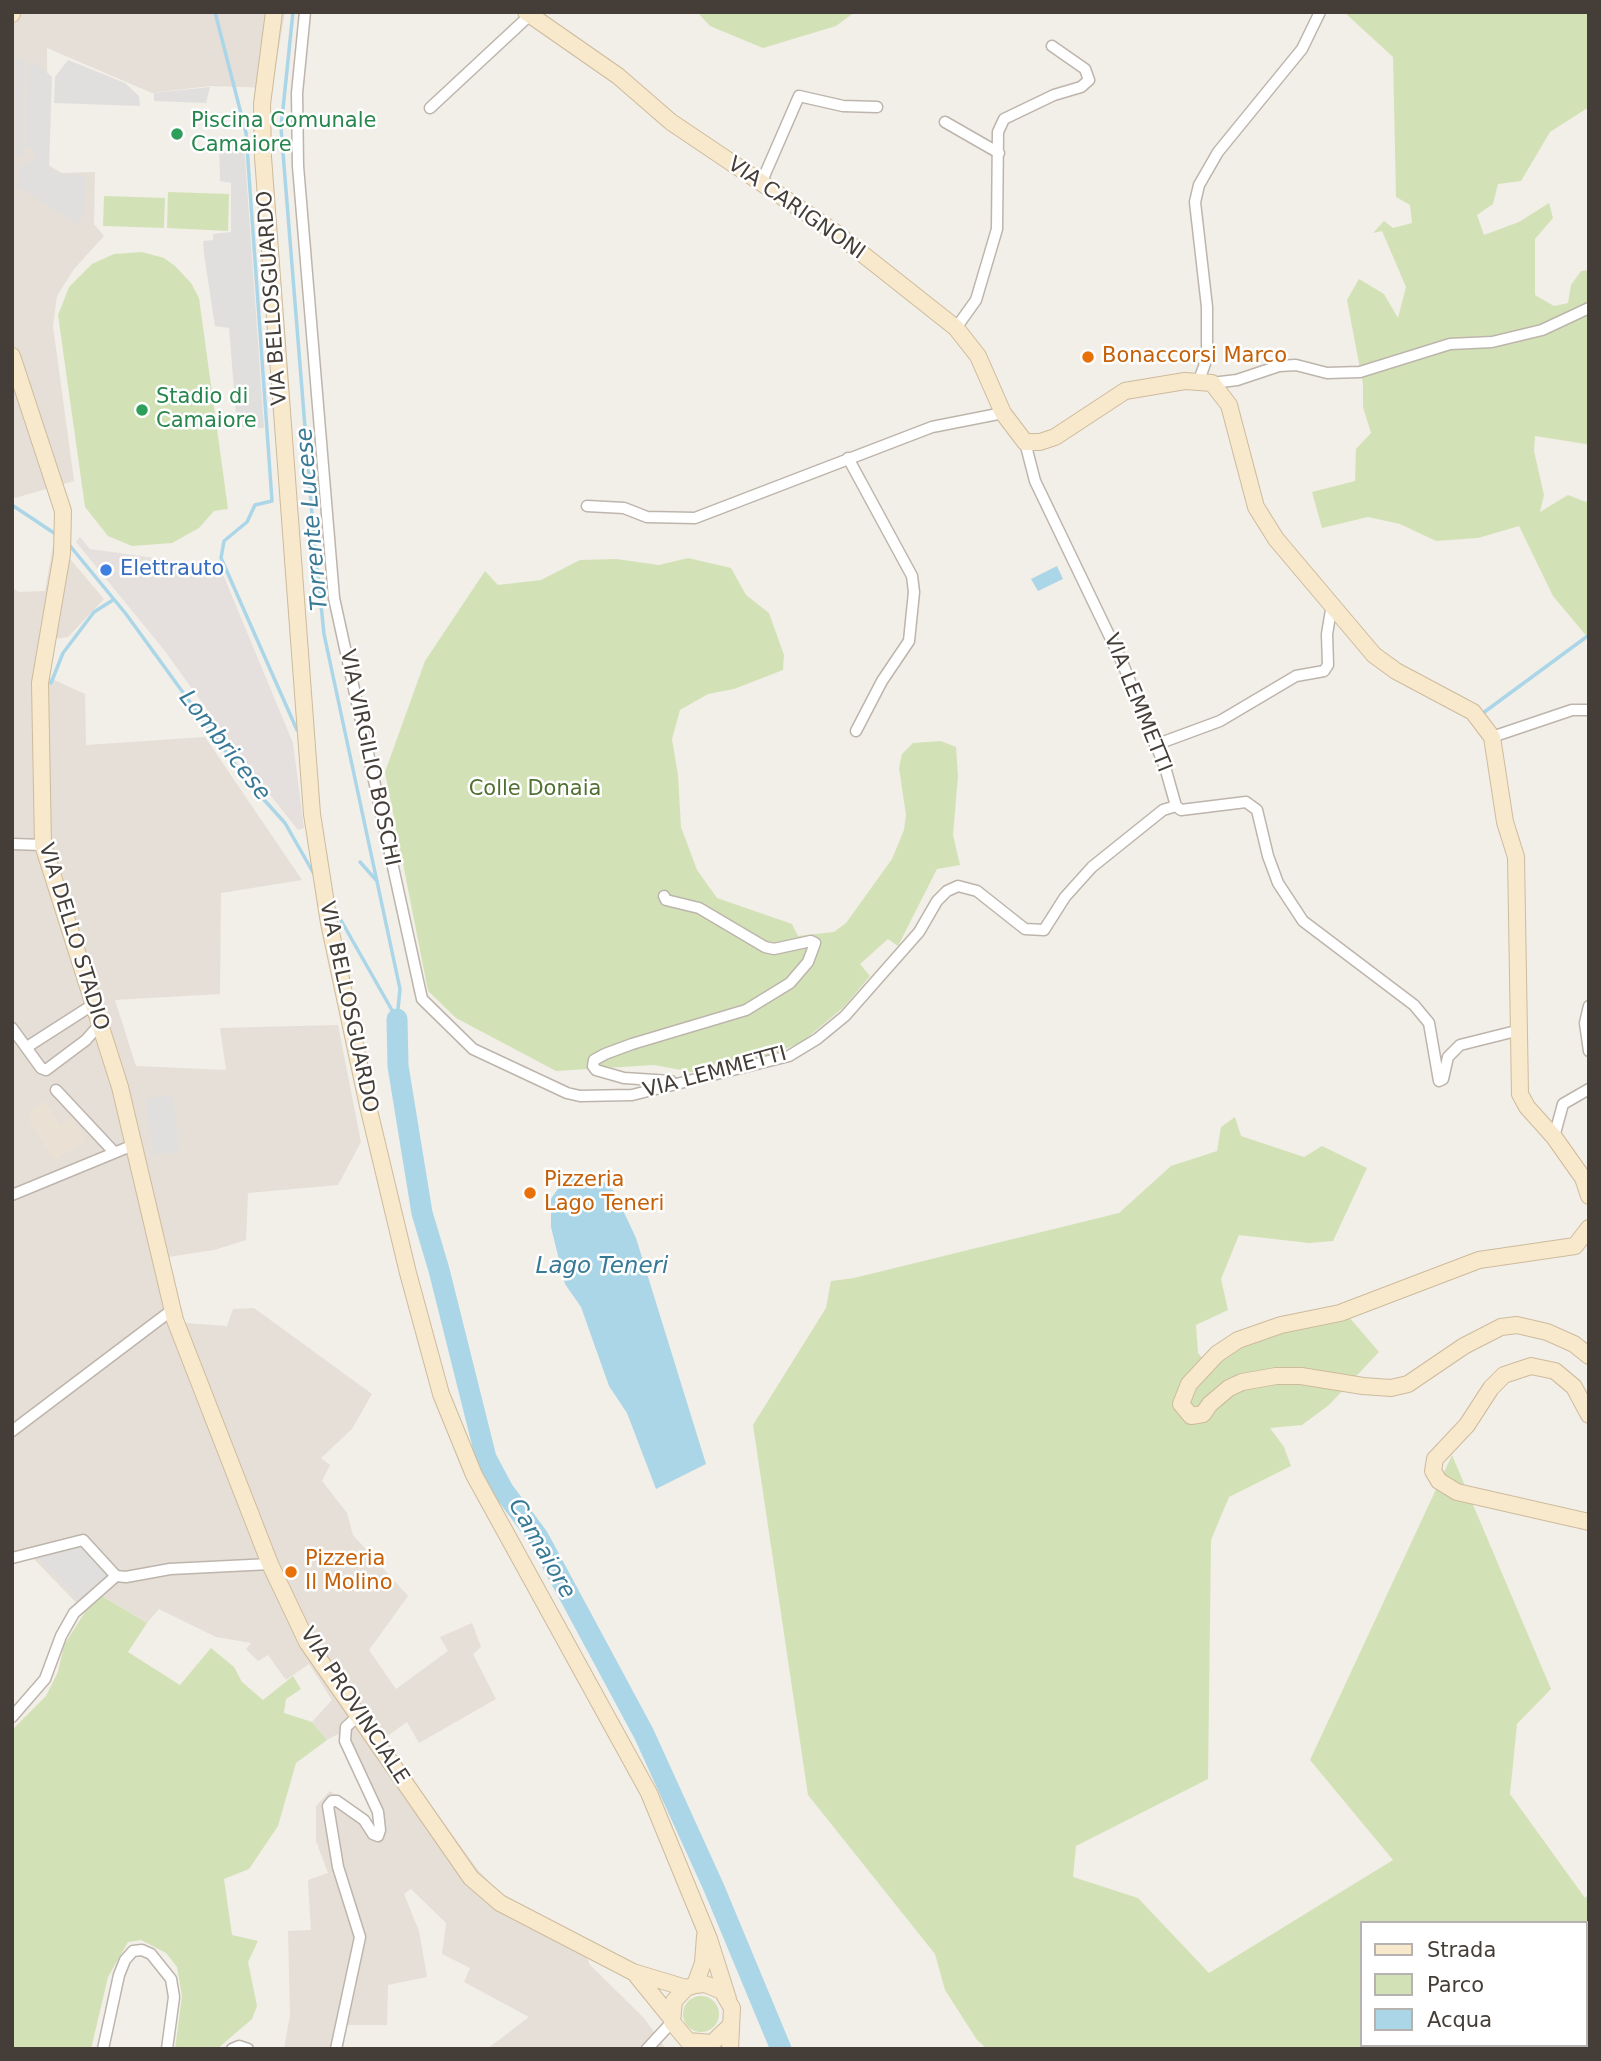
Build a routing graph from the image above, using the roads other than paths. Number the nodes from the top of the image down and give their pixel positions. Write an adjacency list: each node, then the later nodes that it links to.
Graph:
1 (274, 12): 56 (street, VIA BELLOSGUARDO)
2 (305, 12): 29 (street, VIA VIRGILIO BOSCHI)
3 (1320, 12): 15 (street)
4 (528, 14): 7 (street); 10 (street, VIA CARIGNONI)
5 (1052, 46): 9 (street)
6 (877, 107): 10 (street)
7 (430, 108)
8 (945, 122): 9 (street)
9 (999, 153): 12 (street)
10 (762, 181): 12 (street, VIA CARIGNONI)
11 (1589, 308): 15 (street)
12 (956, 328): 16 (street, VIA CARIGNONI)
13 (12, 356): 14 (street, VIA DELLO STADIO)
14 (16, 377): 27 (street, VIA DELLO STADIO)
15 (1205, 383): 17 (street); 20 (street)
16 (1003, 413): 17 (street, VIA CARIGNONI); 18 (street)
17 (1025, 442): 24 (street, VIA LEMMETTI)
18 (848, 458): 19 (street); 22 (street)
19 (587, 506)
20 (1332, 604): 23 (street); 24 (street)
21 (1589, 710): 23 (street)
22 (856, 731)
23 (1492, 737): 34 (street)
24 (1155, 745): 25 (street, VIA LEMMETTI)
25 (1176, 806): 34 (street); 37 (street, VIA LEMMETTI)
26 (12, 844): 27 (street)
27 (43, 845): 30 (street, VIA DELLO STADIO)
28 (664, 896): 37 (street)
29 (422, 999): 37 (street, VIA LEMMETTI)
30 (94, 1004): 32 (street, VIA DELLO STADIO); 35 (street)
31 (1589, 1006): 36 (street)
32 (100, 1024): 35 (street); 41 (street, VIA DELLO STADIO)
33 (12, 1028): 35 (street)
34 (1520, 1030): 40 (street)
35 (27, 1047)
36 (1589, 1051)
37 (678, 1081)
38 (1589, 1089): 40 (street)
39 (56, 1090): 42 (street)
40 (1554, 1137): 44 (street)
41 (131, 1146): 42 (street); 46 (street, VIA DELLO STADIO)
42 (114, 1152): 43 (street)
43 (12, 1195)
44 (1589, 1196)
45 (1589, 1228): 47 (street)
46 (172, 1310): 49 (street); 52 (street, VIA PROVINCIALE)
47 (1589, 1356)
48 (1589, 1415): 50 (street)
49 (12, 1431)
50 (1589, 1522)
51 (12, 1558): 53 (street)
52 (270, 1564): 53 (street); 55 (street, VIA PROVINCIALE)
53 (116, 1576): 54 (street)
54 (12, 1717)
55 (357, 1717): 57 (street, VIA PROVINCIALE); 67 (street)
56 (706, 1933): 58 (street); 59 (street)
57 (633, 1972): 58 (street, VIA PROVINCIALE); 60 (street, VIA PROVINCIALE)
58 (691, 1986): 59 (street, VIA PROVINCIALE); 60 (street)
59 (728, 1999): 61 (street)
60 (672, 2020): 62 (street, VIA PROVINCIALE); 68 (street)
61 (729, 2027): 62 (street, VIA PROVINCIALE); 69 (street)
62 (698, 2047)
63 (103, 2049): 64 (street)
64 (167, 2049)
65 (232, 2049): 66 (street)
66 (248, 2049)
67 (336, 2049)
68 (648, 2049)
69 (730, 2049)

